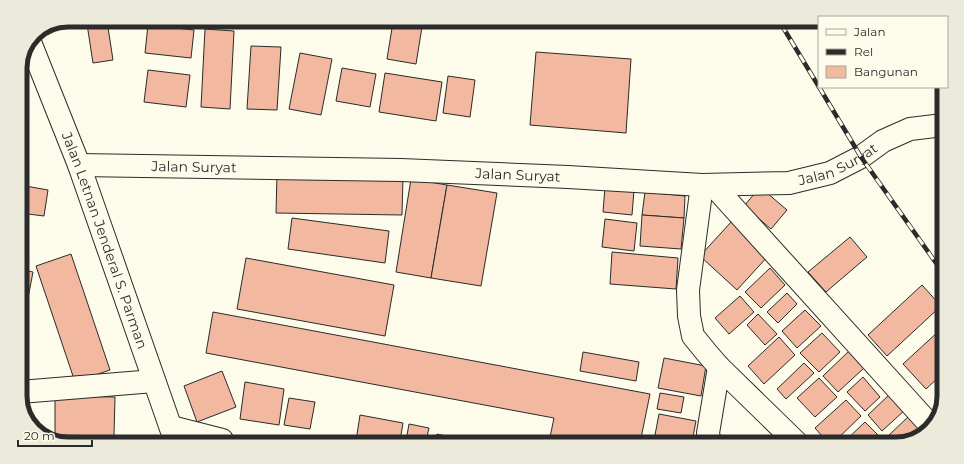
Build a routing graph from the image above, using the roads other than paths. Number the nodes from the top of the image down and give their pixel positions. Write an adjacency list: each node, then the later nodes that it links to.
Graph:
1 (32, 48): 3 (main road, Jalan Letnan Jenderal S. Parman)
2 (937, 126): 4 (main road, Jalan Suryat)
3 (79, 165): 4 (main road, Jalan Suryat); 6 (main road, Jalan Letnan Jenderal S. Parman)
4 (707, 185): 5 (main road); 8 (main road)
5 (719, 367): 11 (main road); 12 (main road)
6 (154, 381): 7 (main road); 9 (main road, Jalan Letnan Jenderal S. Parman)
7 (27, 391)
8 (928, 422)
9 (173, 433): 10 (main road)
10 (201, 437)
11 (709, 437)
12 (791, 437)

